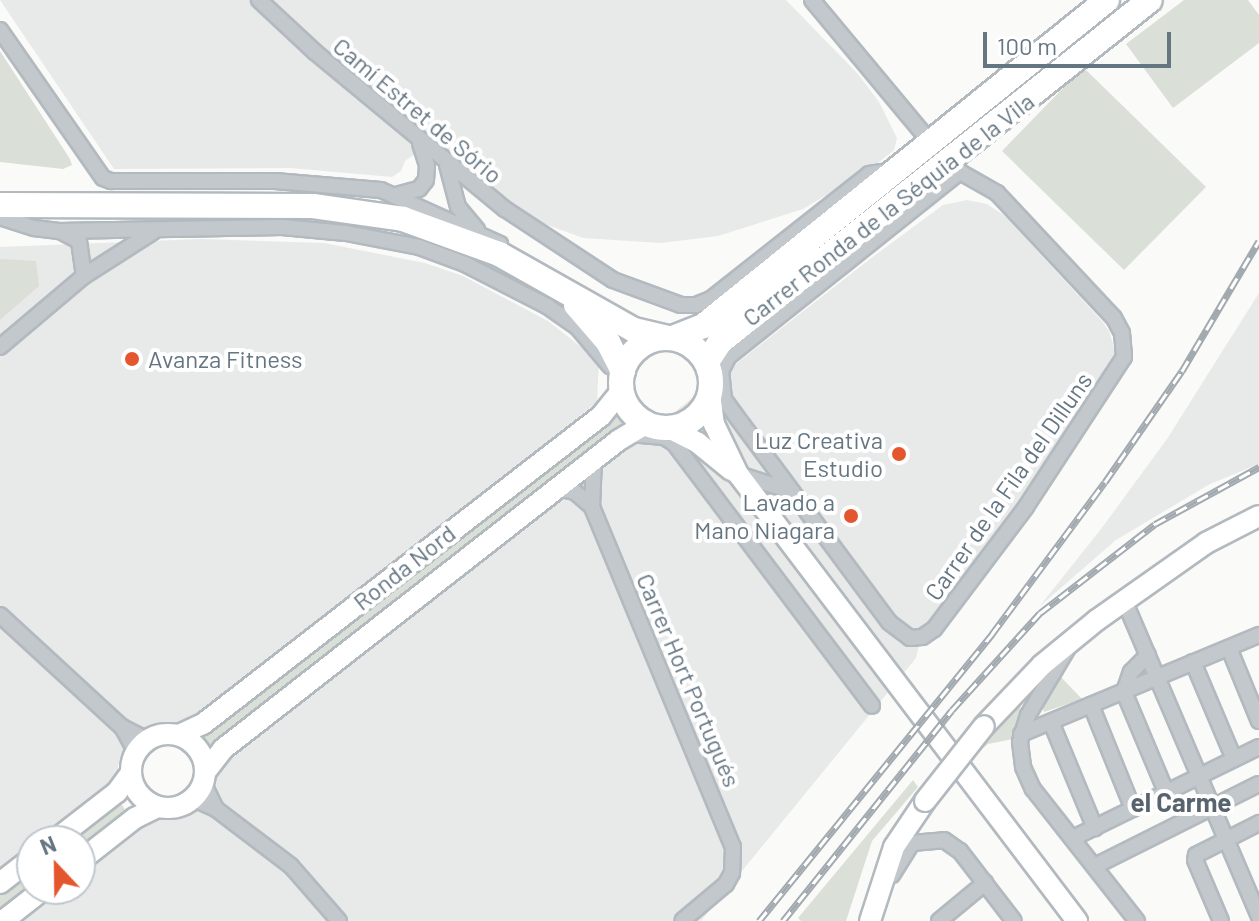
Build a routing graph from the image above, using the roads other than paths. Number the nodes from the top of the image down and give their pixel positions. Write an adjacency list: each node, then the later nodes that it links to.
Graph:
1 (259, 0): 6 (street, Camí Estret de Sório)
2 (812, 0): 7 (street)
3 (1107, 0): 7 (main road, Carrer Ronda de la Séquia de la Vila)
4 (1150, 0): 7 (main road, Carrer Ronda de la Séquia de la Vila)
5 (0, 30): 11 (street)
6 (418, 140): 8 (street, Camí Estret de Sório); 11 (street)
7 (947, 158): 9 (main road, Carrer Ronda de la Séquia de la Vila); 22 (main road, Carrer Ronda de la Séquia de la Vila); 23 (street, Carrer Ronda de la Séquia de la Vila); 33 (street, Carrer de la Fila del Dilluns)
8 (447, 165): 10 (street, Camí Estret de Sório); 14 (street)
9 (897, 170): 18 (street, Carrer Ronda de la Séquia de la Vila); 24 (main road, Carrer Ronda de la Séquia de la Vila)
10 (480, 192): 14 (street); 18 (street, Camí Estret de Sório)
11 (396, 195): 17 (street)
12 (0, 205): 20 (main road)
13 (0, 217): 16 (street)
14 (469, 222): 17 (street)
15 (157, 230): 16 (street); 19 (street); 27 (street)
16 (59, 231): 19 (street)
17 (480, 234): 21 (street)
18 (557, 244)
19 (84, 276): 25 (street)
20 (563, 291): 21 (main road); 27 (main road)
21 (586, 302): 24 (main road)
22 (748, 320): 23 (street); 26 (main road, Carrer Ronda de la Séquia de la Vila)
23 (775, 321): 26 (street, Carrer Ronda de la Séquia de la Vila)
24 (671, 338): 26 (main road); 27 (main road)
25 (0, 347)
26 (715, 362): 28 (main road); 33 (street)
27 (622, 382): 29 (main road); 50 (main road, Ronda Nord)
28 (710, 393): 29 (main road); 31 (main road)
29 (648, 428): 30 (main road, Ronda Nord); 31 (main road); 46 (street)
30 (594, 459): 32 (main road, Ronda Nord); 34 (street, Carrer Hort Portugués)
31 (740, 477): 33 (street); 81 (main road)
32 (556, 488): 34 (street); 57 (main road, Ronda Nord)
33 (791, 492)
34 (592, 507): 77 (street, Carrer Hort Portugués)
35 (1259, 516): 36 (main road)
36 (1124, 600): 39 (main road); 41 (street)
37 (0, 615): 51 (street)
38 (1259, 635): 40 (street)
39 (1073, 639): 49 (street); 72 (main road, bridge)
40 (1229, 648): 42 (street); 47 (street)
41 (1148, 655): 43 (street); 44 (street)
42 (1193, 662): 43 (street); 53 (street)
43 (1158, 678): 44 (street); 55 (street)
44 (1124, 692): 45 (street); 58 (street)
45 (1091, 705): 48 (street); 61 (street)
46 (872, 706)
47 (1259, 721)
48 (1051, 722): 49 (street); 64 (street)
49 (1021, 734): 65 (street)
50 (179, 735): 51 (main road); 57 (main road)
51 (142, 746): 54 (main road)
52 (1259, 747): 53 (street)
53 (1234, 759): 55 (street)
54 (131, 773): 59 (main road); 63 (main road)
55 (1200, 776): 58 (street); 60 (street)
56 (1259, 784): 60 (street)
57 (201, 785): 59 (main road); 76 (street)
58 (1166, 792): 61 (street)
59 (158, 807): 67 (main road)
60 (1212, 807): 66 (street); 68 (street)
61 (1133, 809): 64 (street)
62 (1259, 823): 66 (street)
63 (75, 825)
64 (1095, 828): 65 (street)
65 (1073, 838): 68 (street)
66 (1226, 838): 74 (street); 83 (street)
67 (96, 848)
68 (1095, 866): 82 (street)
69 (16, 870): 70 (main road)
70 (0, 883)
71 (985, 883): 72 (street); 79 (street); 80 (street)
72 (877, 900): 78 (main road)
73 (24, 905): 75 (main road)
74 (1259, 917)
75 (3, 921)
76 (339, 921)
77 (682, 921)
78 (870, 921)
79 (939, 921)
80 (1014, 921)
81 (1077, 921)
82 (1137, 921)
83 (1221, 921)

